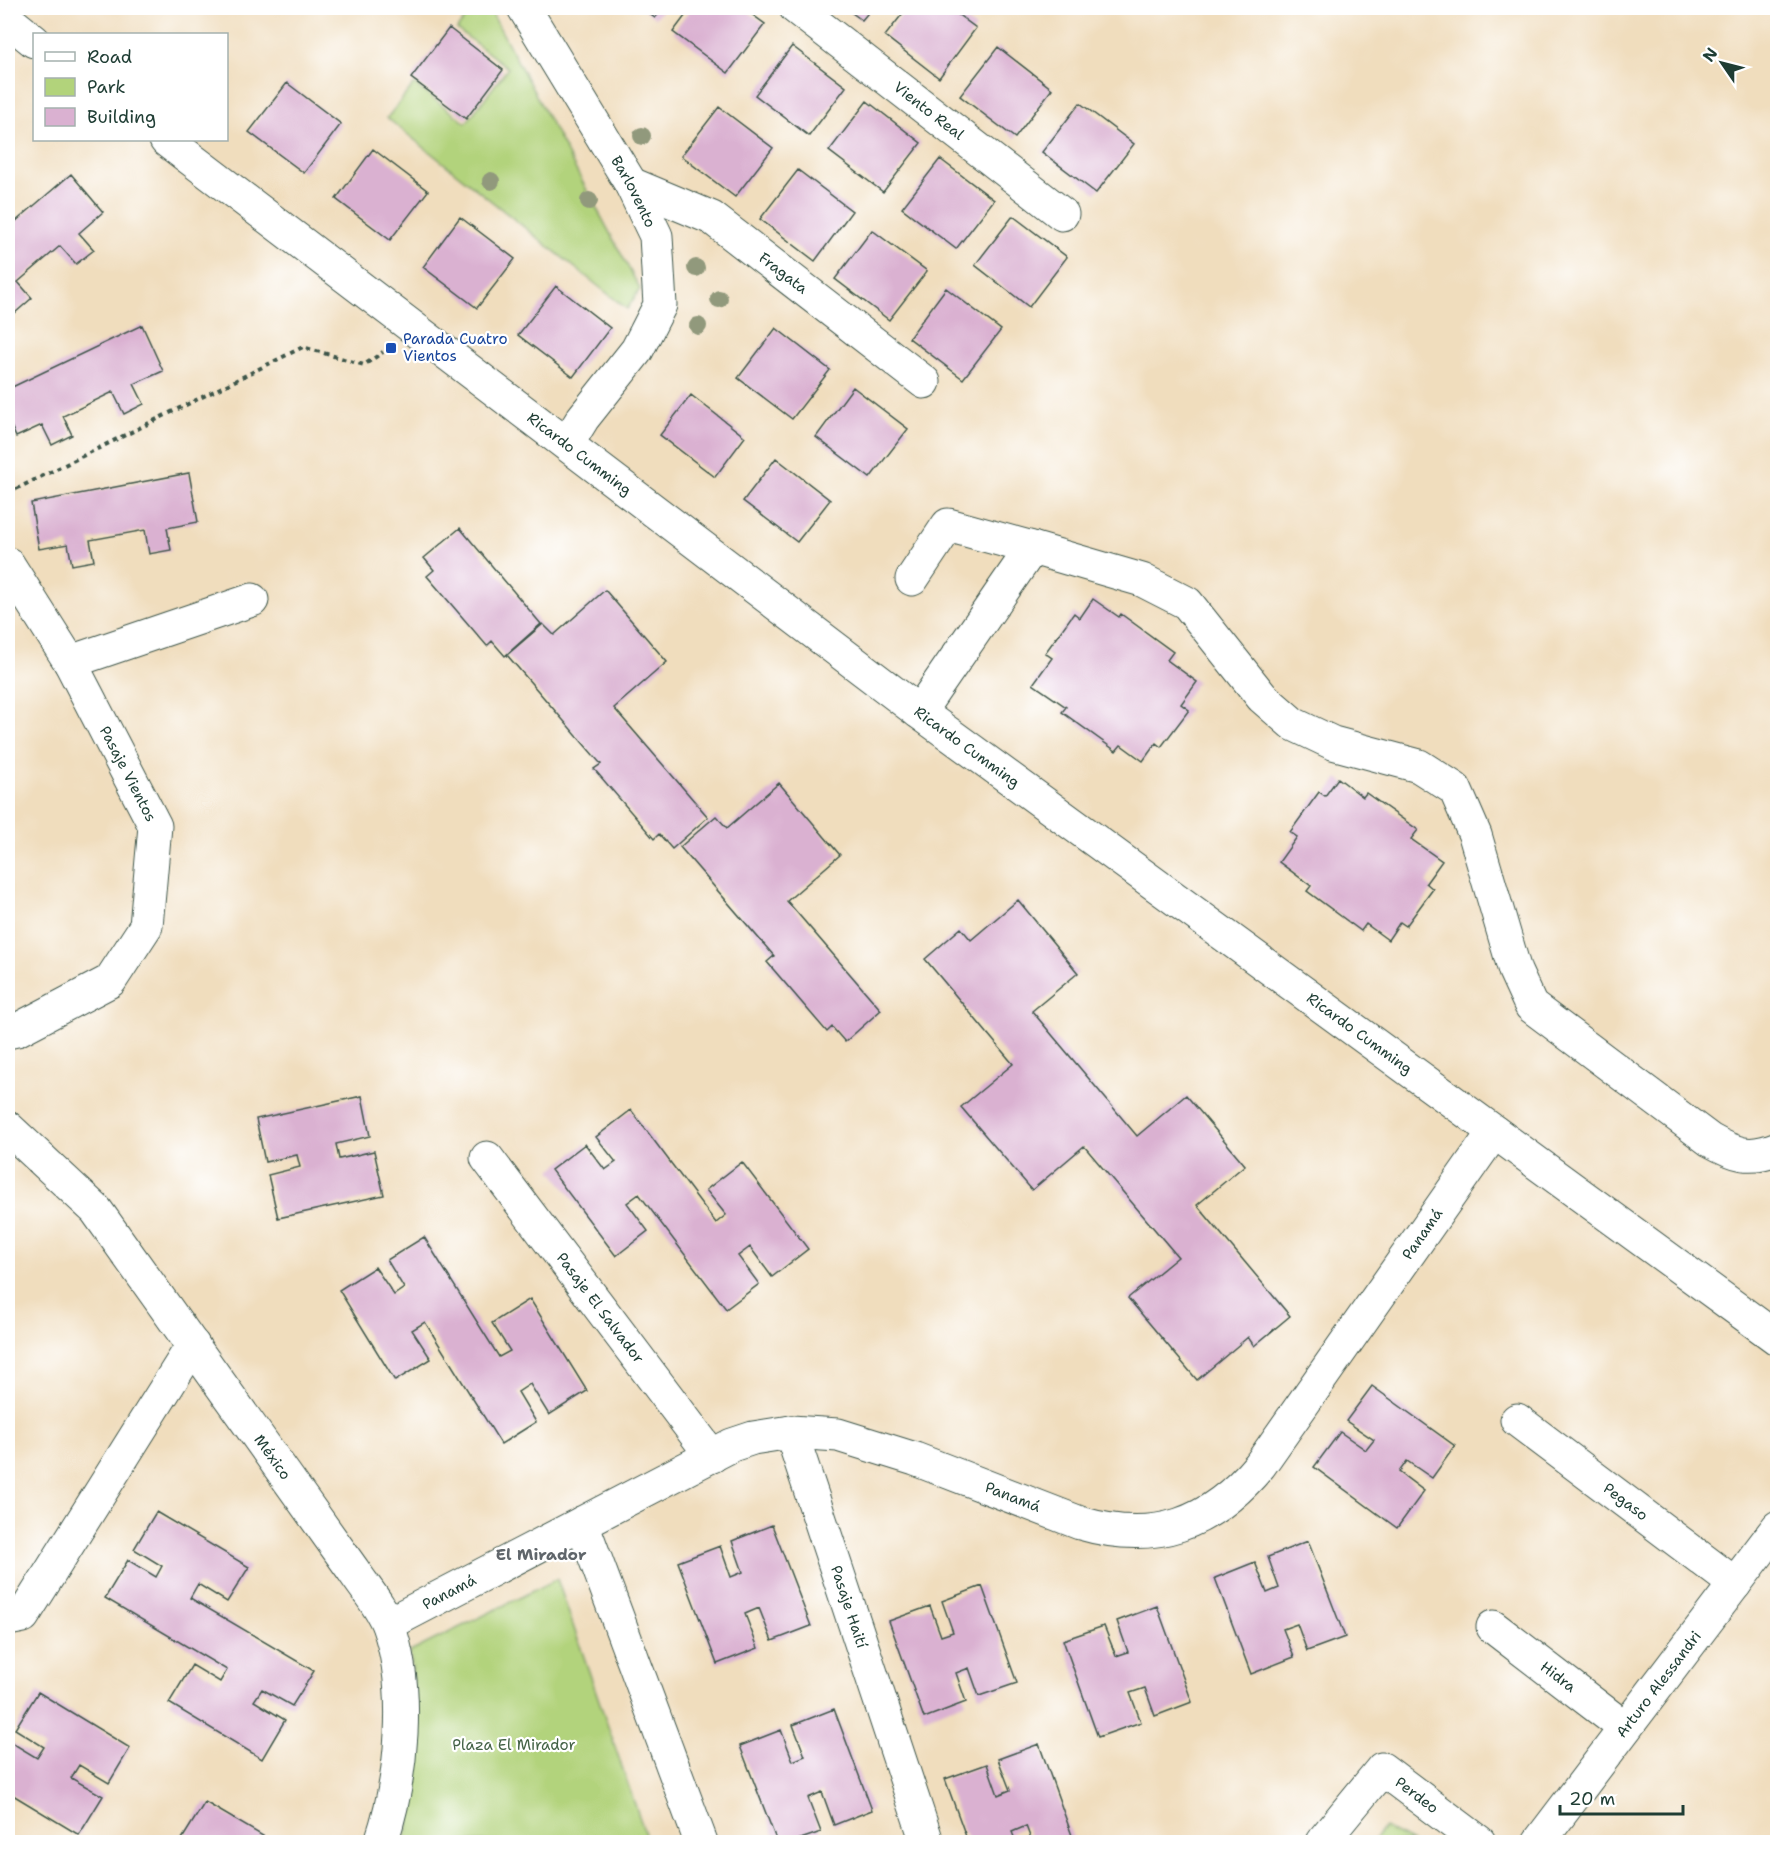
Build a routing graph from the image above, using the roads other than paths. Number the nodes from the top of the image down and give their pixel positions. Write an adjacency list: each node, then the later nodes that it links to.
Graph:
1 (524, 8): 6 (street, Barlovento)
2 (796, 8): 7 (street, Viento Real)
3 (8, 20): 4 (street)
4 (33, 40)
5 (167, 141): 9 (street, Ricardo Cumming)
6 (631, 184): 8 (street, Fragata); 9 (street, Barlovento)
7 (1062, 214)
8 (924, 382)
9 (567, 444): 15 (street, Ricardo Cumming)
10 (1032, 548): 12 (street); 15 (street); 19 (street)
11 (8, 564): 14 (street, Pasaje Vientos)
12 (912, 579)
13 (252, 600): 14 (street)
14 (70, 662): 16 (street, Pasaje Vientos)
15 (919, 712): 18 (street, Ricardo Cumming)
16 (8, 1032)
17 (8, 1128): 22 (street, México)
18 (1494, 1132): 21 (street, Ricardo Cumming); 24 (street, Panamá)
19 (1778, 1148)
20 (487, 1158): 25 (street, Pasaje El Salvador)
21 (1778, 1340)
22 (193, 1345): 29 (street); 30 (street, México)
23 (1517, 1420): 28 (street, Pegaso)
24 (791, 1432): 25 (street, Panamá); 35 (street, Pasaje Haití)
25 (712, 1456): 26 (street, Panamá)
26 (582, 1523): 30 (street, Panamá); 34 (street)
27 (1778, 1527): 28 (street, Arturo Alessandri)
28 (1735, 1584): 32 (street, Arturo Alessandri)
29 (8, 1619)
30 (388, 1623): 33 (street, México)
31 (1492, 1627): 32 (street, Hidra)
32 (1625, 1728): 38 (street, Arturo Alessandri)
33 (381, 1842)
34 (701, 1842)
35 (927, 1842)
36 (1322, 1842): 37 (street, Perdeo)
37 (1479, 1842)
38 (1539, 1842)

